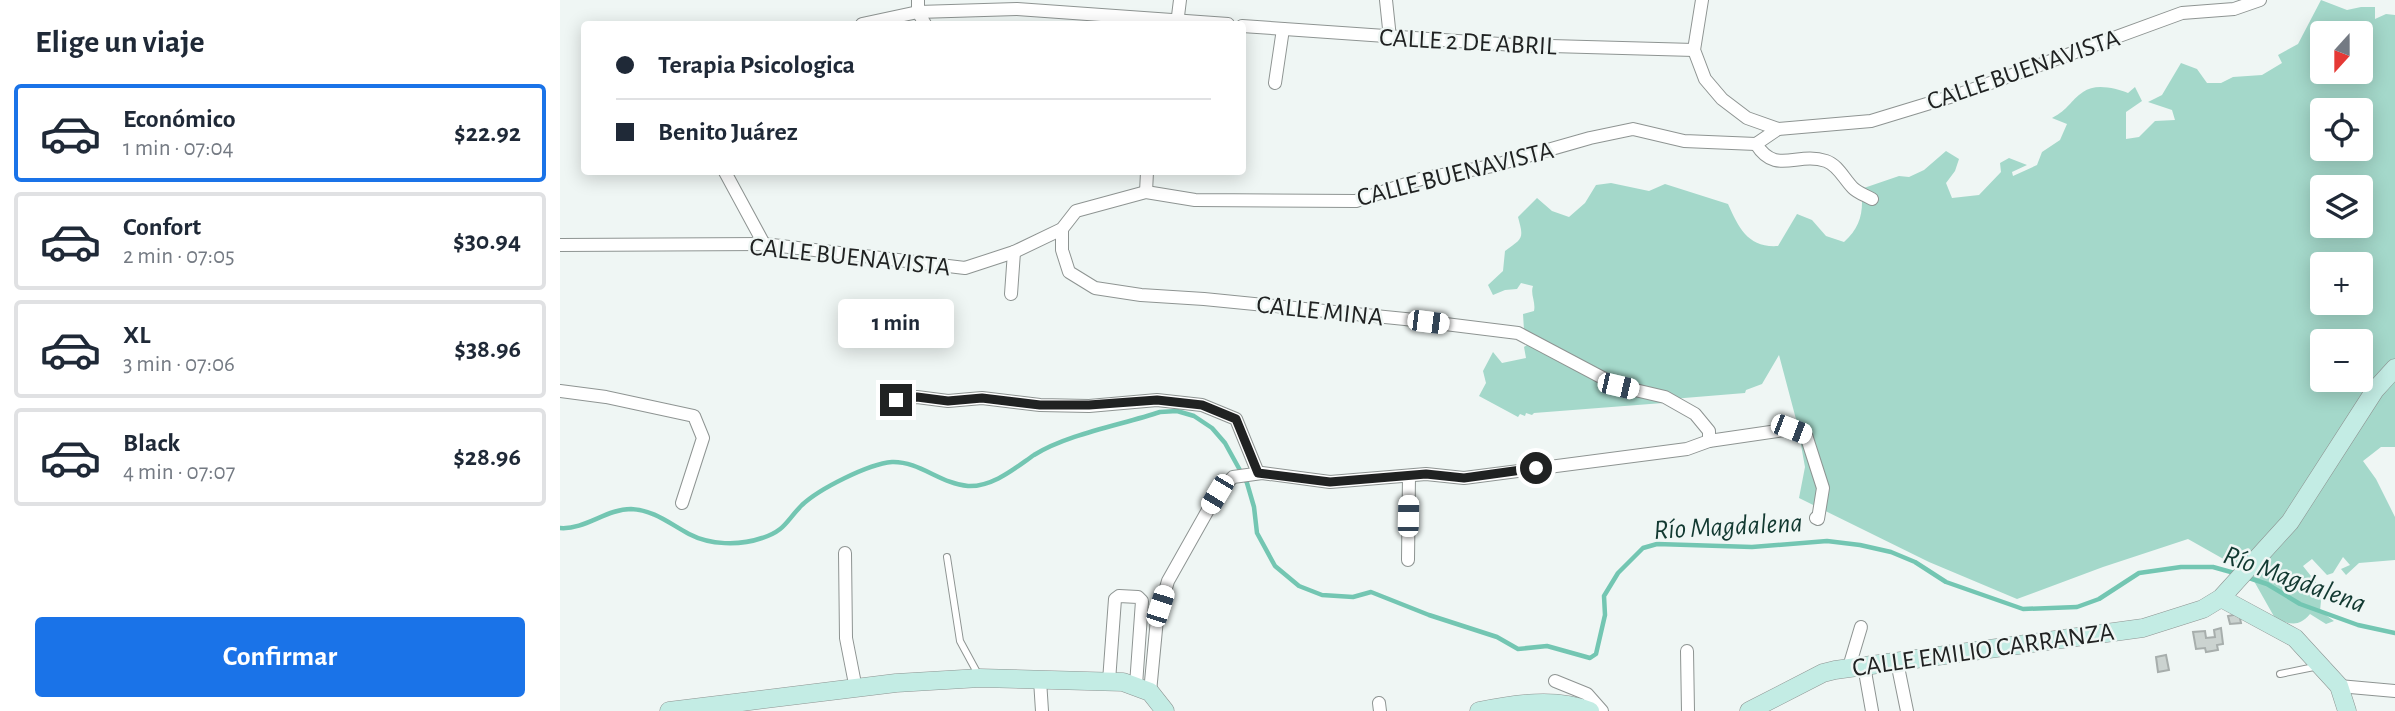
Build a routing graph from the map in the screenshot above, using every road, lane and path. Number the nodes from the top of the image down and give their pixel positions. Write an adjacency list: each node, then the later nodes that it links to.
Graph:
1 (1180, 0): 8 (street)
2 (1386, 0): 11 (street)
3 (1702, 0): 12 (street)
4 (2260, 0): 14 (street, CALLE BUENAVISTA)
5 (918, 6): 6 (street); 7 (street)
6 (871, 21)
7 (1166, 21)
8 (1178, 21)
9 (1246, 26): 10 (street, CALLE 2 DE ABRIL)
10 (1283, 29): 11 (street, CALLE 2 DE ABRIL); 13 (street)
11 (1390, 38): 12 (street, CALLE 2 DE ABRIL)
12 (1694, 50): 14 (street)
13 (1275, 83)
14 (1779, 130): 15 (street, CALLE BUENAVISTA)
15 (1756, 144): 18 (street, CALLE BUENAVISTA); 19 (street)
16 (726, 175): 21 (street)
17 (1147, 175): 18 (street)
18 (1146, 192): 20 (street, CALLE BUENAVISTA)
19 (1872, 199)
20 (1062, 229): 23 (street, CALLE BUENAVISTA); 28 (street, CALLE MINA)
21 (764, 244): 22 (street, CALLE BUENAVISTA); 23 (street, CALLE BUENAVISTA)
22 (560, 245)
23 (1014, 252): 24 (street)
24 (1011, 294)
25 (2395, 368): 36 (street)
26 (560, 391): 31 (street)
27 (896, 400): 29 (street)
28 (1709, 441): 30 (street); 32 (street)
29 (1256, 473): 30 (street); 49 (street)
30 (1409, 476): 35 (street)
31 (682, 503)
32 (1816, 517)
33 (845, 554): 48 (street)
34 (947, 557): 43 (lane)
35 (1408, 560)
36 (2226, 592): 39 (street, CALLE EMILIO CARRANZA); 41 (street)
37 (1861, 627): 40 (street)
38 (1687, 651): 59 (street)
39 (1897, 662): 40 (street, CALLE EMILIO CARRANZA); 62 (street)
40 (1856, 666): 60 (street, CALLE EMILIO CARRANZA); 61 (street)
41 (2320, 666): 42 (lane); 47 (street)
42 (2280, 674)
43 (980, 678): 44 (street); 48 (street)
44 (1040, 680): 45 (street); 55 (street)
45 (1108, 681): 49 (street); 49 (street)
46 (1555, 681): 58 (street)
47 (2339, 686): 50 (street); 63 (street)
48 (856, 689): 52 (street)
49 (1143, 689): 56 (street)
50 (2394, 690)
51 (1534, 707): 53 (street); 57 (street)
52 (695, 710): 54 (street)
53 (1485, 710)
54 (669, 711)
55 (1042, 711)
56 (1165, 711)
57 (1590, 711)
58 (1602, 711)
59 (1688, 711)
60 (1750, 711)
61 (1872, 711)
62 (1907, 711)
63 (2347, 711)

